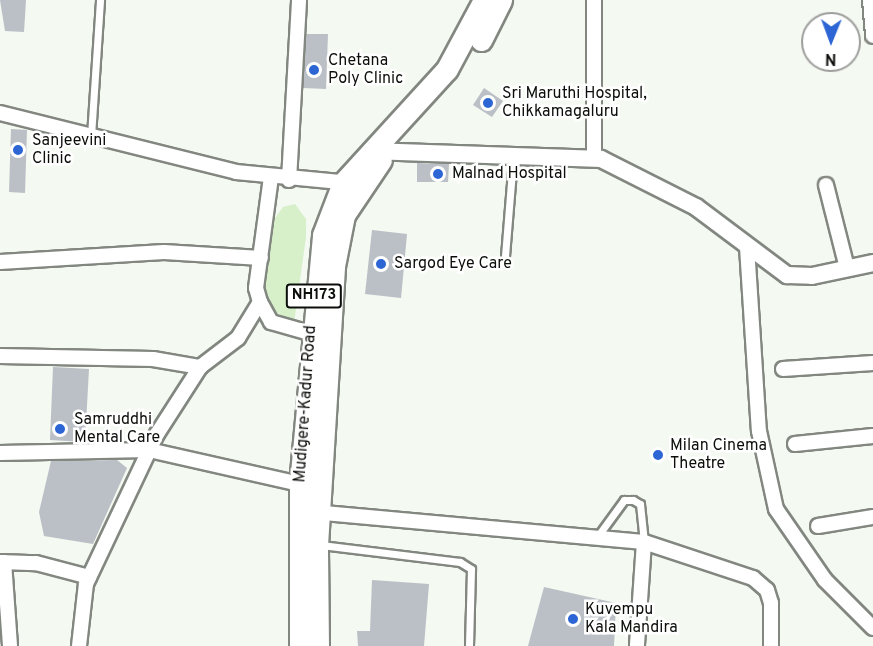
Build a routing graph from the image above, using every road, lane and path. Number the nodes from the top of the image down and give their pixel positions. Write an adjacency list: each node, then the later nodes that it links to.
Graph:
1 (100, 0): 9 (lane)
2 (299, 0): 14 (street)
3 (484, 0): 10 (highway, Mudigere-Kadur Road / NH173)
4 (501, 0): 10 (highway, Mudigere-Kadur Road / NH173)
5 (594, 0): 12 (street)
6 (870, 0): 7 (street)
7 (873, 36)
8 (0, 113): 9 (street)
9 (91, 138): 13 (street)
10 (379, 151): 11 (street); 15 (highway, Mudigere-Kadur Road / NH173)
11 (513, 158): 12 (street); 18 (lane)
12 (594, 159): 17 (street)
13 (271, 177): 14 (street); 19 (street)
14 (289, 180): 15 (street)
15 (353, 183): 24 (highway, Mudigere-Kadur Road / NH173); 34 (highway, Mudigere-Kadur Road / NH173)
16 (826, 185): 22 (street)
17 (747, 247): 22 (street); 42 (street)
18 (505, 256)
19 (261, 258): 20 (street); 23 (street)
20 (0, 262)
21 (873, 263): 22 (street)
22 (848, 267)
23 (260, 302): 24 (street); 27 (street)
24 (310, 333): 33 (highway, Mudigere-Kadur Road / NH173)
25 (0, 356): 27 (street)
26 (873, 363): 28 (street)
27 (200, 367): 31 (street)
28 (783, 369)
29 (873, 436): 30 (street)
30 (795, 444)
31 (149, 450): 32 (street); 33 (street); 41 (street)
32 (0, 453)
33 (300, 484): 34 (highway, Mudigere-Kadur Road / NH173)
34 (309, 511): 37 (street); 39 (highway, Mudigere-Kadur Road / NH173)
35 (873, 517): 36 (street)
36 (818, 526)
37 (597, 537): 38 (street); 38 (lane)
38 (644, 542): 48 (street); 49 (street)
39 (307, 544): 45 (highway, Mudigere-Kadur Road / NH173); 46 (highway, Mudigere-Kadur Road / NH173); 47 (lane)
40 (2, 562): 41 (street); 43 (street)
41 (89, 577): 44 (street)
42 (873, 628)
43 (10, 646)
44 (79, 646)
45 (300, 646)
46 (318, 646)
47 (469, 646)
48 (637, 646)
49 (771, 646)

